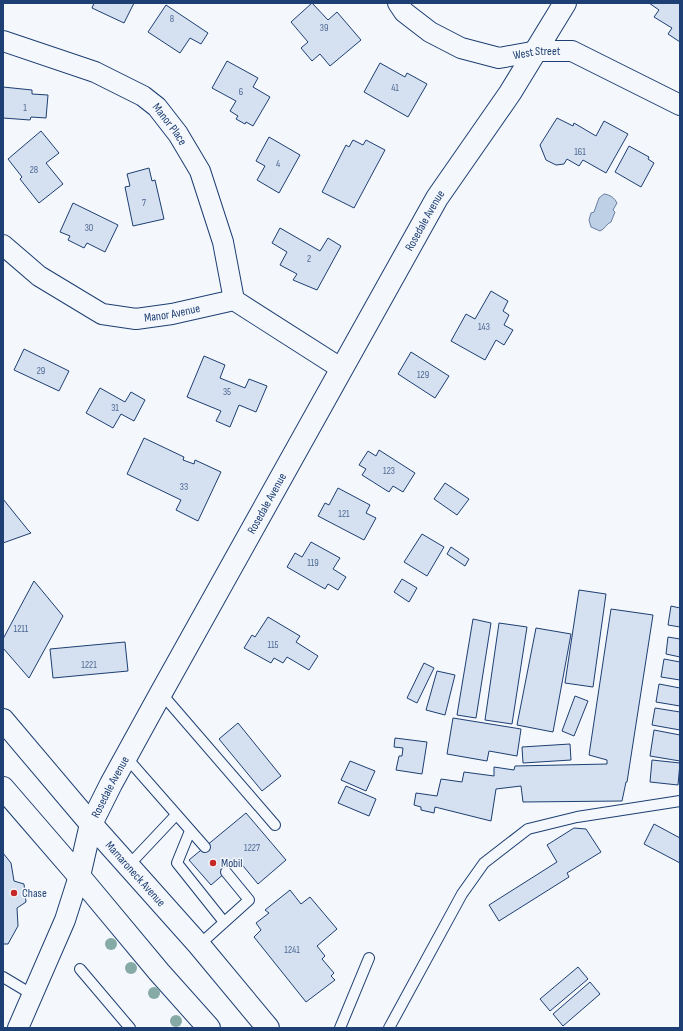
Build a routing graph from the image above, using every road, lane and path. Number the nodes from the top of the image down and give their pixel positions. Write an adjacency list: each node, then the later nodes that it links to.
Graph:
1 (398, 3): 4 (street, West Street)
2 (565, 3): 4 (street, Rosedale Avenue)
3 (3, 41): 7 (street, Manor Place)
4 (537, 51): 5 (street, West Street); 8 (street, Rosedale Avenue)
5 (680, 105)
6 (3, 245): 7 (street, Manor Avenue)
7 (234, 300): 8 (street)
8 (342, 369): 9 (street, Rosedale Avenue)
9 (161, 693): 11 (street, Rosedale Avenue); 16 (lane)
10 (3, 720): 15 (street, Mamaroneck Avenue)
11 (126, 757): 14 (lane); 15 (street, Rosedale Avenue)
12 (3, 788): 21 (street)
13 (680, 801): 33 (lane)
14 (176, 815): 17 (lane); 19 (lane)
15 (91, 824): 19 (street, Mamaroneck Avenue); 21 (street, Rosedale Avenue)
16 (275, 825)
17 (190, 831): 18 (lane); 22 (lane)
18 (205, 847)
19 (128, 866): 23 (street, Mamaroneck Avenue)
20 (226, 872): 22 (lane)
21 (79, 876): 27 (street, Rosedale Avenue); 30 (street)
22 (224, 922): 23 (lane)
23 (199, 945): 31 (street, Mamaroneck Avenue)
24 (369, 958): 32 (lane)
25 (80, 969): 29 (lane)
26 (3, 977): 27 (lane)
27 (33, 995): 28 (street, Rosedale Avenue)
28 (18, 1028)
29 (130, 1028)
30 (209, 1028)
31 (268, 1028)
32 (340, 1028)
33 (389, 1028)

